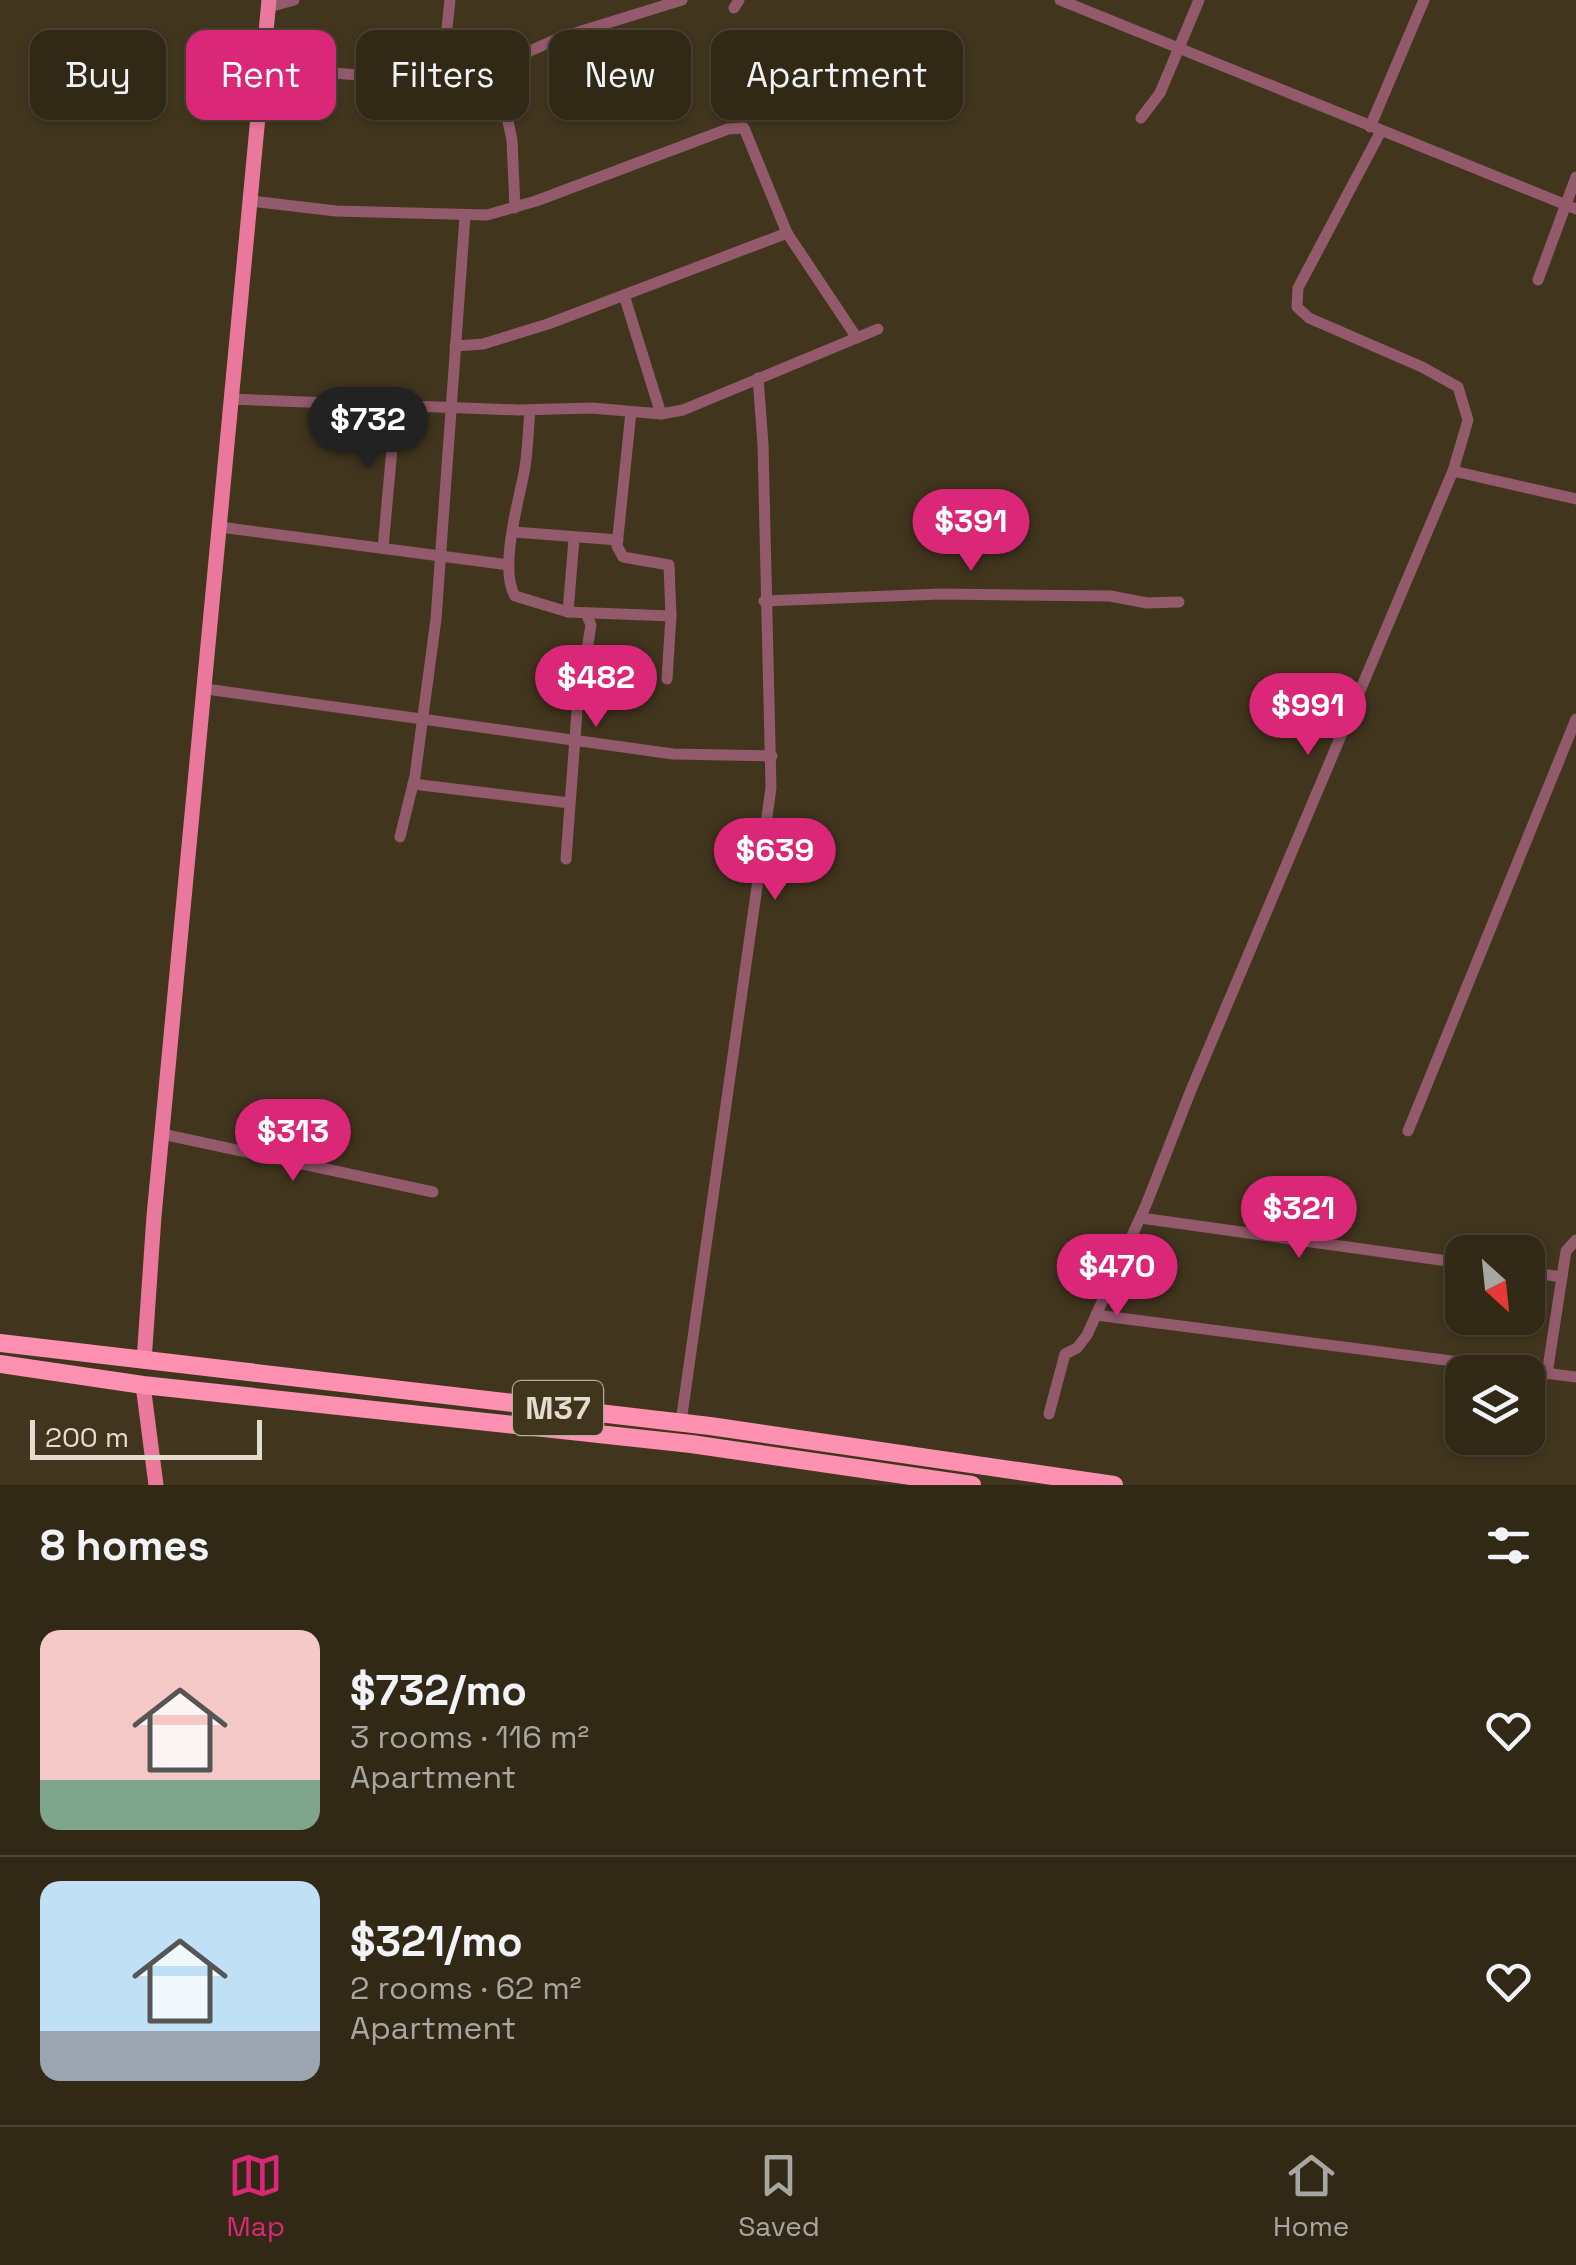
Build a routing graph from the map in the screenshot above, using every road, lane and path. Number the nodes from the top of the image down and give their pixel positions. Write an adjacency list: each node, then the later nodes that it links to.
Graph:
1 (294, 0): 7 (street)
2 (450, 0): 9 (street)
3 (682, 0): 11 (street)
4 (1060, 0): 10 (street)
5 (1200, 0): 10 (street)
6 (1424, 0): 15 (street)
7 (269, 4): 8 (main road)
8 (267, 30)
9 (447, 30)
10 (1180, 50): 12 (street); 15 (street)
11 (529, 52)
12 (1141, 118)
13 (259, 120): 17 (main road)
14 (508, 120): 19 (street)
15 (1375, 129): 18 (street); 34 (street)
16 (1576, 177): 18 (street)
17 (251, 201): 20 (street); 28 (main road)
18 (1570, 206): 22 (street)
19 (514, 208): 20 (street); 21 (street)
20 (465, 216): 26 (street)
21 (787, 233): 23 (street); 25 (street)
22 (1538, 280)
23 (624, 295): 26 (street); 33 (street)
24 (878, 329): 25 (street)
25 (857, 338): 27 (street)
26 (455, 346): 30 (street)
27 (758, 378): 33 (street); 43 (street)
28 (232, 399): 29 (street); 36 (main road)
29 (396, 404): 30 (street); 40 (street)
30 (450, 407): 31 (street); 41 (street)
31 (530, 410): 32 (street); 37 (street)
32 (631, 412): 33 (street); 39 (street)
33 (662, 414)
34 (1453, 471): 35 (street); 61 (street)
35 (1576, 499)
36 (220, 526): 40 (street); 49 (main road)
37 (514, 532): 38 (street); 42 (street)
38 (574, 539): 39 (street); 45 (street)
39 (618, 540): 47 (street)
40 (384, 548): 41 (street)
41 (440, 555): 42 (street); 51 (street)
42 (509, 565): 45 (street)
43 (764, 601): 44 (street); 53 (street)
44 (1179, 602)
45 (568, 612): 46 (street)
46 (586, 613): 47 (street); 52 (street)
47 (671, 616): 48 (street)
48 (667, 679)
49 (206, 689): 51 (street); 59 (main road)
50 (1576, 719): 58 (street)
51 (422, 722): 52 (street); 54 (street)
52 (575, 738): 53 (street); 55 (street)
53 (772, 756): 74 (street)
54 (413, 784): 55 (street); 56 (street)
55 (569, 802): 57 (street)
56 (400, 838)
57 (566, 859)
58 (1408, 1131)
59 (162, 1134): 60 (street); 68 (main road)
60 (433, 1192)
61 (1140, 1218): 63 (street); 66 (street)
62 (1576, 1240): 65 (street)
63 (1445, 1261)
64 (1545, 1274): 65 (street)
65 (1562, 1277): 70 (street)
66 (1096, 1315): 70 (street); 73 (street)
67 (0, 1343): 68 (highway, M37 / M37)
68 (144, 1361): 74 (highway, M37 / M37)
69 (0, 1364): 72 (highway, M37 / M37)
70 (1546, 1374): 71 (street)
71 (1576, 1377)
72 (143, 1385): 76 (main road); 77 (highway, M37 / M37)
73 (1049, 1414)
74 (682, 1422): 75 (highway, M37 / M37)
75 (1068, 1482): 78 (highway, M37 / M37)
76 (156, 1485)
77 (972, 1485)
78 (1114, 1485)

